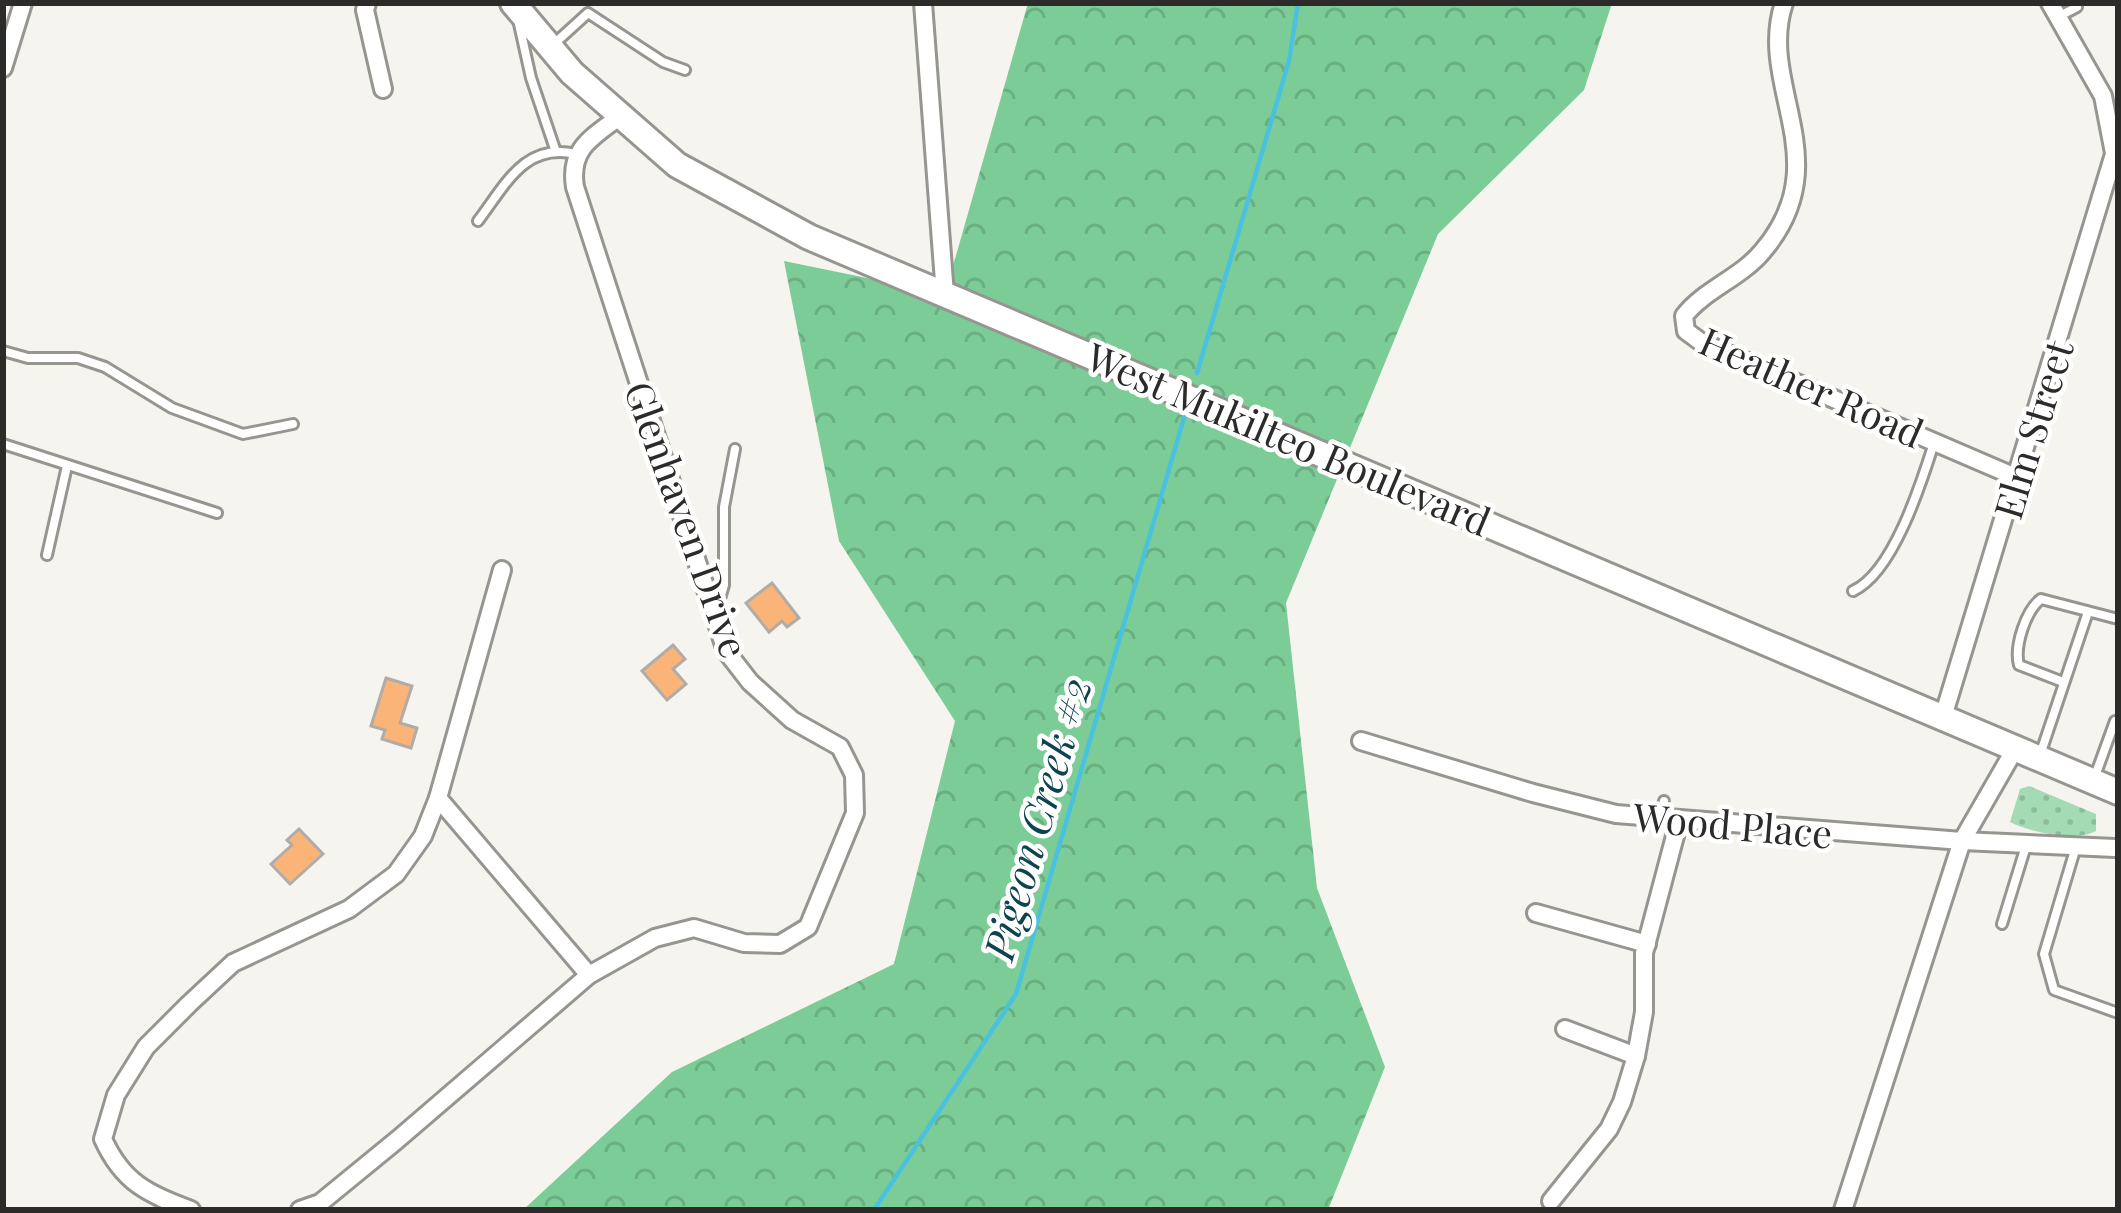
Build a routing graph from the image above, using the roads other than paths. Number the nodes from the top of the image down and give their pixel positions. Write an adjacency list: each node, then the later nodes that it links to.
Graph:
1 (22, 3): 8 (street)
2 (367, 3): 12 (street)
3 (923, 3): 18 (street)
4 (1784, 3): 21 (street, Heather Road)
5 (514, 5): 9 (main road, West Mukilteo Boulevard); 14 (lane)
6 (2077, 7): 7 (lane)
7 (2053, 10): 15 (street)
8 (9, 25): 10 (street)
9 (549, 47): 11 (lane); 13 (main road, West Mukilteo Boulevard)
10 (3, 68)
11 (685, 70)
12 (383, 88)
13 (619, 117): 16 (street); 18 (main road, West Mukilteo Boulevard)
14 (555, 149): 16 (lane); 17 (lane)
15 (2117, 151): 25 (street, Elm Street)
16 (576, 154): 31 (street, Glenhaven Drive)
17 (478, 221)
18 (945, 295): 34 (main road, West Mukilteo Boulevard)
19 (3, 351): 20 (lane)
20 (293, 424)
21 (1935, 442): 25 (street, Heather Road); 29 (lane)
22 (3, 444): 24 (lane)
23 (734, 449): 31 (lane)
24 (67, 466): 26 (lane); 27 (lane)
25 (2018, 478): 34 (street, Elm Street)
26 (217, 514)
27 (47, 555)
28 (502, 570): 40 (street)
29 (1852, 591)
30 (2088, 612): 32 (lane); 33 (lane); 33 (lane)
31 (715, 616): 49 (street, Glenhaven Drive)
32 (2118, 619)
33 (2063, 682): 37 (lane)
34 (1943, 717): 37 (main road, West Mukilteo Boulevard)
35 (2115, 721): 38 (lane)
36 (1361, 741): 41 (street, Wood Place)
37 (2027, 754): 38 (main road, West Mukilteo Boulevard); 42 (street)
38 (2092, 781): 39 (main road, West Mukilteo Boulevard)
39 (2118, 792)
40 (438, 798): 49 (street); 54 (street)
41 (1679, 821): 42 (street, Wood Place); 48 (street)
42 (1962, 841): 43 (street, Wood Place); 56 (street)
43 (2026, 844): 44 (street, Wood Place); 47 (lane)
44 (2076, 847): 45 (street, Wood Place); 50 (lane)
45 (2115, 848)
46 (1536, 913): 48 (street)
47 (2002, 924)
48 (1647, 944): 52 (street)
49 (589, 975): 55 (street, Glenhaven Drive)
50 (2118, 1013)
51 (1565, 1029): 52 (street)
52 (1636, 1056): 53 (street)
53 (1551, 1201)
54 (191, 1210)
55 (300, 1210)
56 (1844, 1210)

